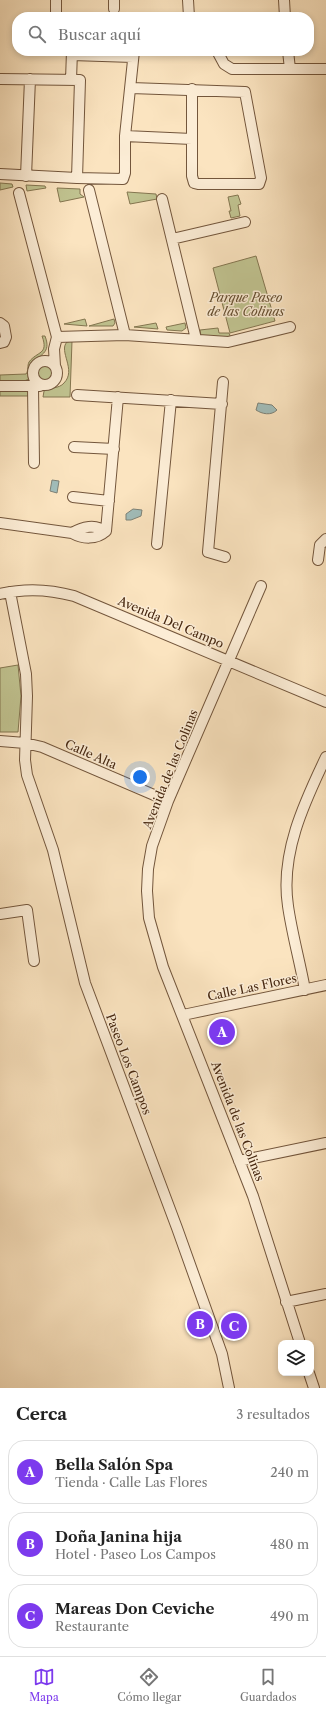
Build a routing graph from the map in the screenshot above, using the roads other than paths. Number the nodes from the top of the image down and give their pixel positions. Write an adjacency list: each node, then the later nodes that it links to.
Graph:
1 (56, 0): 4 (street)
2 (188, 0): 5 (street)
3 (284, 0): 6 (street)
4 (56, 12)
5 (189, 12)
6 (285, 12)
7 (72, 56): 15 (street)
8 (133, 56): 16 (street)
9 (220, 56): 11 (street)
10 (289, 56): 11 (street)
11 (290, 69): 12 (street)
12 (326, 71)
13 (0, 79): 14 (street)
14 (30, 79): 15 (street); 21 (street)
15 (70, 80): 22 (street)
16 (131, 88): 17 (street); 18 (street)
17 (192, 89): 19 (street); 19 (street)
18 (126, 136): 19 (street); 22 (street)
19 (192, 139)
20 (0, 174): 21 (street)
21 (26, 176): 22 (street)
22 (77, 178)
23 (89, 190): 30 (street)
24 (19, 193): 31 (street)
25 (162, 199): 27 (street)
26 (245, 222): 27 (street)
27 (172, 239): 32 (street)
28 (0, 322): 33 (street)
29 (290, 327): 32 (street)
30 (125, 335): 31 (street); 32 (street)
31 (57, 337): 34 (street)
32 (196, 339)
33 (0, 342)
34 (54, 349): 35 (street); 36 (street)
35 (43, 361): 36 (street); 38 (street)
36 (55, 366): 38 (street)
37 (223, 382): 43 (street)
38 (31, 384): 39 (street); 46 (street)
39 (0, 386)
40 (77, 395): 41 (street)
41 (118, 397): 42 (street); 45 (street)
42 (171, 400): 43 (street); 51 (street)
43 (222, 404): 52 (street)
44 (74, 447): 45 (street)
45 (114, 449): 48 (street)
46 (34, 463)
47 (73, 497): 48 (street)
48 (109, 501): 49 (street)
49 (0, 523)
50 (326, 539): 53 (street)
51 (157, 544)
52 (225, 557)
53 (318, 560)
54 (261, 586): 56 (street, Avenida de las Colinas)
55 (2, 593): 56 (street, Avenida Del Campo); 59 (street, Paseo Los Campos)
56 (229, 662): 57 (street, Avenida Del Campo); 61 (street, Avenida de las Colinas)
57 (326, 702)
58 (0, 741): 59 (street, Calle Alta)
59 (25, 743): 61 (street, Calle Alta); 73 (street, Paseo Los Campos)
60 (326, 757): 65 (street)
61 (168, 801): 66 (street, Avenida de las Colinas)
62 (0, 914): 63 (street)
63 (34, 961)
64 (326, 985): 65 (street, Calle Las Flores)
65 (306, 990): 66 (street, Calle Las Flores)
66 (182, 1015): 68 (street, Avenida de las Colinas)
67 (326, 1143): 68 (street)
68 (239, 1161): 70 (street, Avenida de las Colinas)
69 (326, 1294): 70 (street)
70 (286, 1302): 71 (street, Avenida de las Colinas)
71 (299, 1340)
72 (310, 1376): 74 (street)
73 (229, 1388)
74 (314, 1388)

